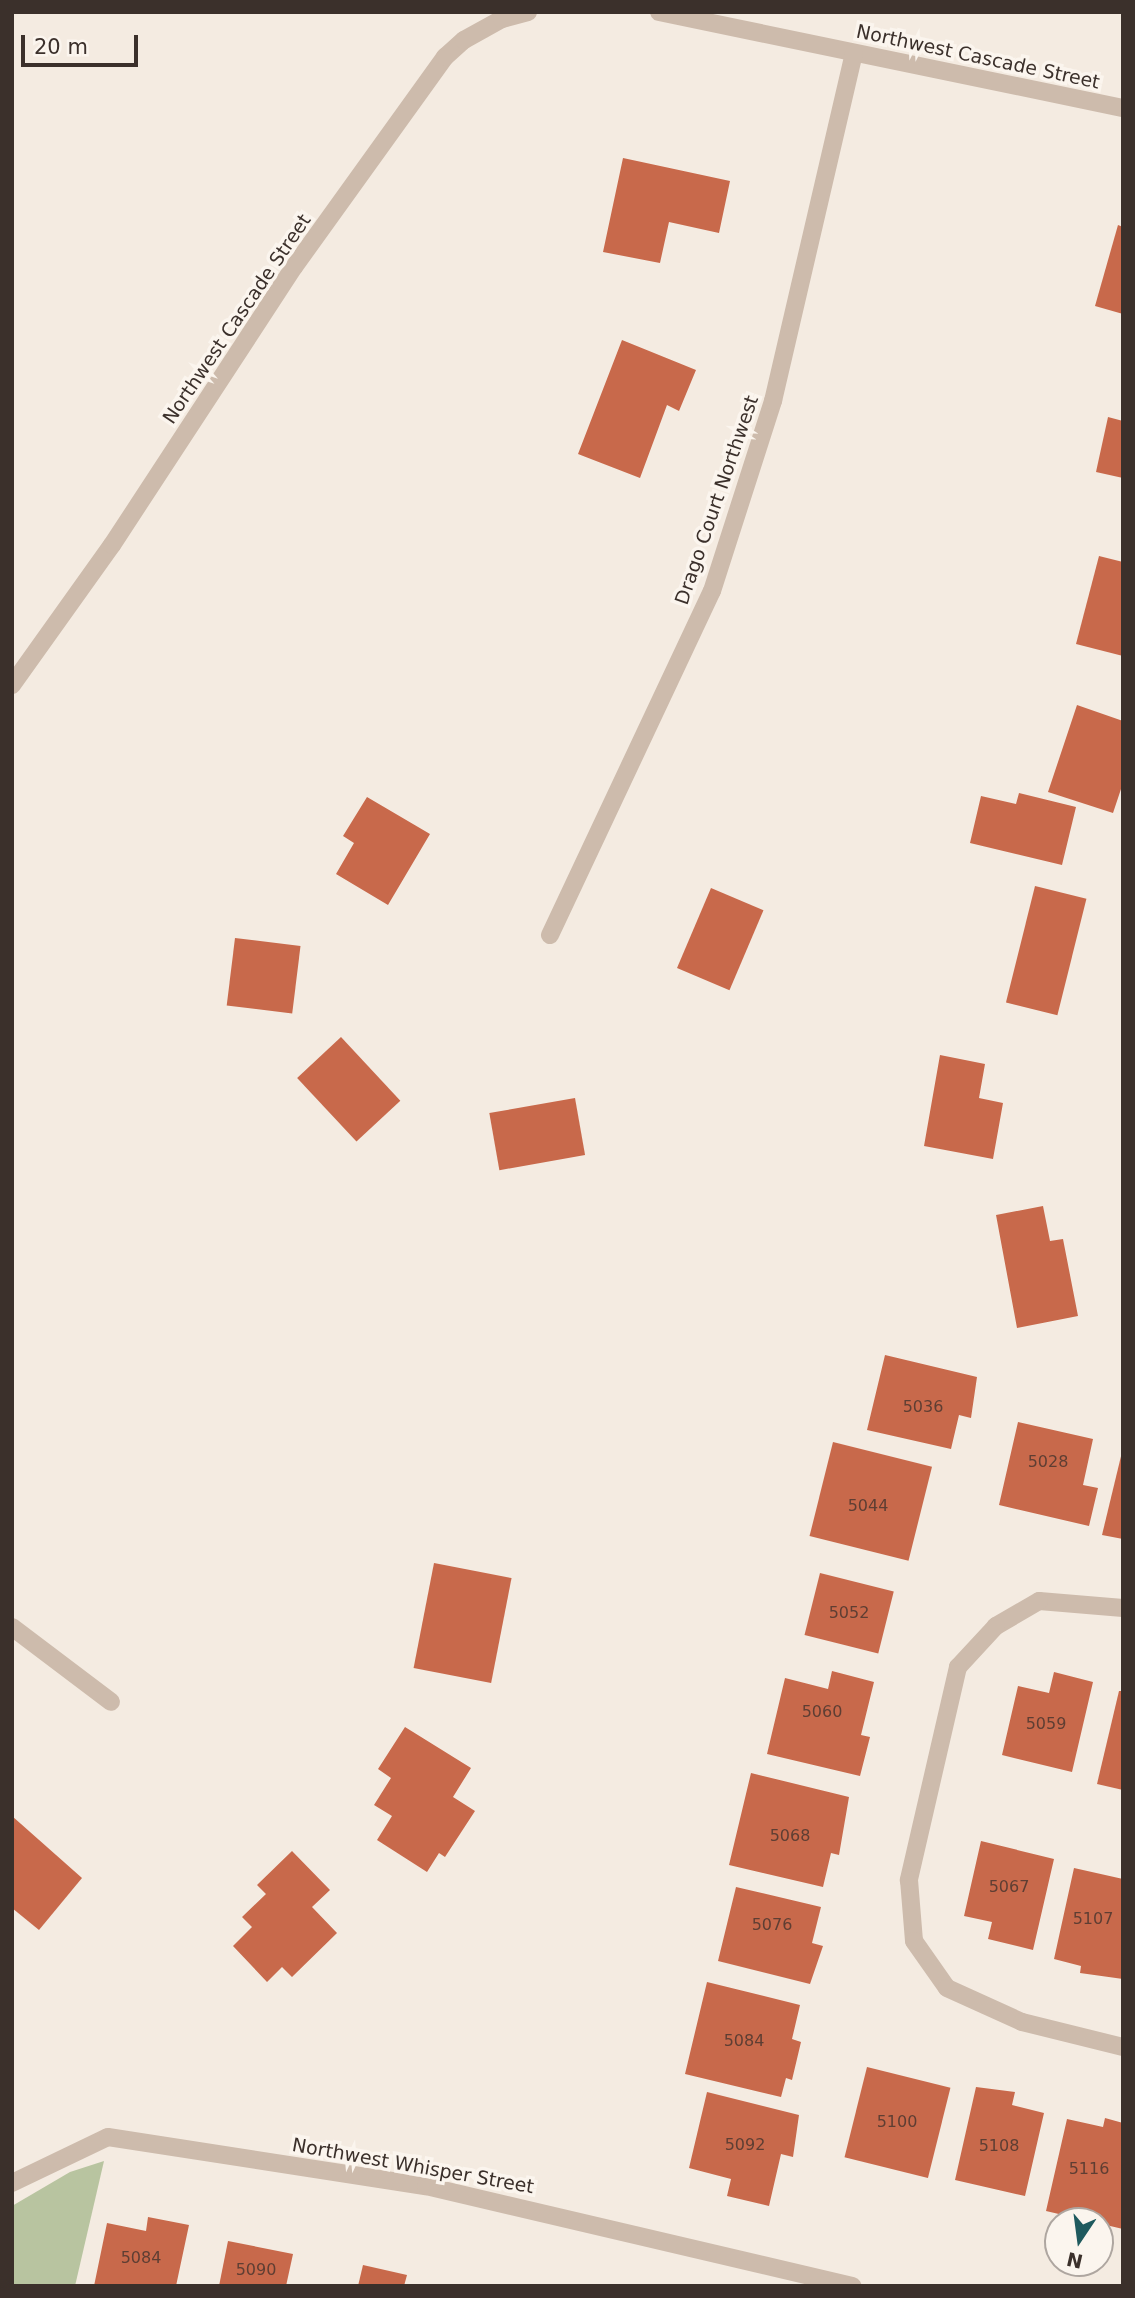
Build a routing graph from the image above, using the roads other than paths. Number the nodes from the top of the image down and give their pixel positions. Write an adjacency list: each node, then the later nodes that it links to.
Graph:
1 (528, 12): 5 (street, Northwest Cascade Street)
2 (659, 12): 3 (street, Northwest Cascade Street)
3 (854, 53): 4 (street, Northwest Cascade Street); 6 (street, Drago Court Northwest)
4 (1123, 108)
5 (12, 685)
6 (550, 935)
7 (1123, 1608): 10 (street)
8 (12, 1627): 9 (street)
9 (111, 1702)
10 (1123, 2047)
11 (12, 2183): 12 (street, Northwest Whisper Street)
12 (852, 2286)

